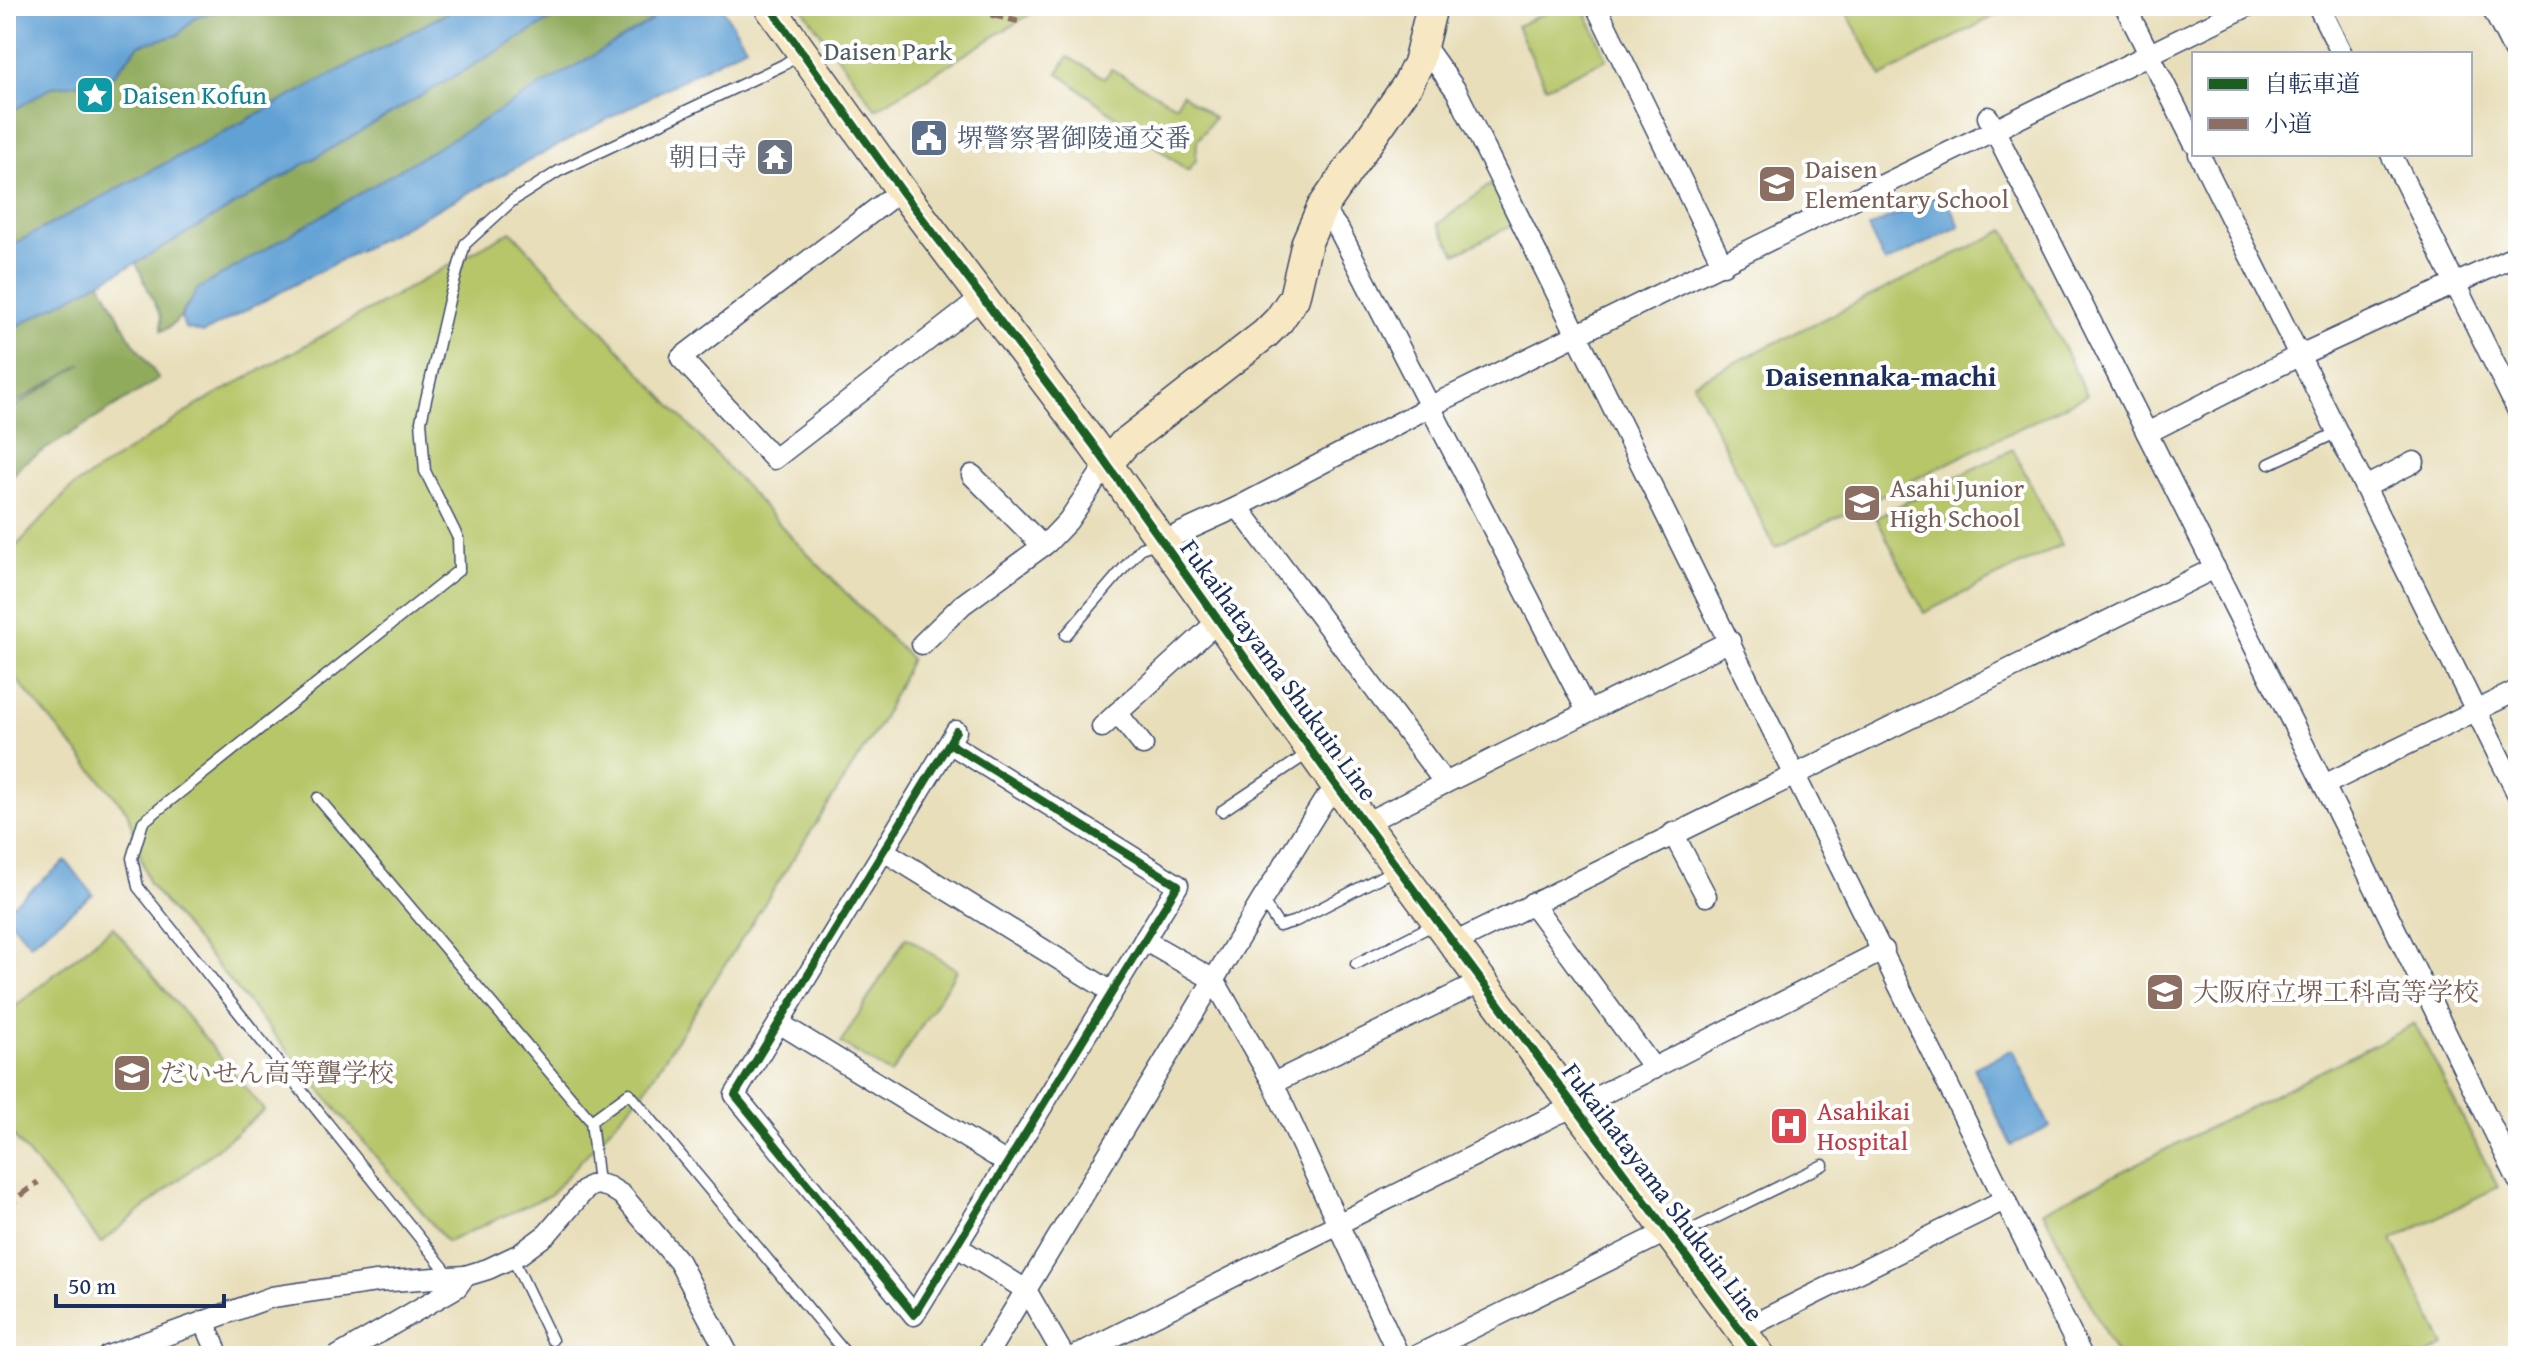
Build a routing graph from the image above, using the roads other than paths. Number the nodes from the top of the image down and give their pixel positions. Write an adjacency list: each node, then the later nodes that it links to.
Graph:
1 (769, 6): 10 (main road, Fukaihatayama Shukuin Line)
2 (1432, 6): 8 (main road)
3 (1596, 6): 20 (street)
4 (2125, 6): 11 (street)
5 (2248, 6): 11 (street)
6 (2318, 6): 9 (street)
7 (2491, 6): 12 (street)
8 (1423, 44): 18 (main road); 23 (street)
9 (2341, 52)
10 (801, 53): 17 (main road, Fukaihatayama Shukuin Line); 82 (lane)
11 (2149, 56): 13 (street); 14 (street)
12 (2518, 59)
13 (1991, 124): 20 (street); 28 (street)
14 (2192, 139)
15 (2200, 156): 24 (street)
16 (2392, 156): 21 (street)
17 (901, 190): 22 (main road, Fukaihatayama Shukuin Line); 22 (street)
18 (1322, 208): 25 (street); 30 (main road)
19 (2518, 255): 21 (street)
20 (1723, 265): 23 (street)
21 (2455, 283): 24 (street); 26 (street)
22 (982, 298): 30 (main road, Fukaihatayama Shukuin Line)
23 (1577, 335): 25 (street); 40 (street)
24 (2300, 355): 27 (street); 28 (street)
25 (1431, 406): 34 (street); 44 (street)
26 (2518, 411)
27 (2338, 432): 31 (lane); 33 (street)
28 (2147, 433): 37 (street)
29 (2414, 462): 33 (street)
30 (1107, 464): 35 (main road, Fukaihatayama Shukuin Line); 36 (street)
31 (2269, 464)
32 (972, 475): 36 (street)
33 (2365, 487): 43 (street)
34 (1238, 507): 35 (street); 48 (street)
35 (1161, 542): 38 (main road, Fukaihatayama Shukuin Line); 39 (lane)
36 (1043, 546): 41 (street)
37 (2215, 568): 47 (street); 49 (street)
38 (1218, 621): 45 (street); 46 (main road, Fukaihatayama Shukuin Line)
39 (1066, 635)
40 (1730, 641): 44 (street); 47 (street)
41 (922, 644)
42 (2518, 690): 43 (street)
43 (2476, 710): 49 (street); 51 (street)
44 (1587, 711): 48 (street)
45 (1143, 745)
46 (1311, 751): 50 (main road, Fukaihatayama Shukuin Line); 53 (lane)
47 (1795, 773): 55 (street); 63 (street)
48 (1445, 783): 54 (street)
49 (2324, 785): 75 (street)
50 (1338, 787): 54 (main road, Fukaihatayama Shukuin Line); 59 (street)
51 (2518, 795)
52 (318, 798): 72 (lane)
53 (1222, 811)
54 (1365, 823): 57 (main road, Fukaihatayama Shukuin Line)
55 (1673, 833): 58 (street); 60 (street)
56 (884, 851): 62 (street); 67 (street); 68 (street)
57 (1398, 868): 59 (lane); 61 (main road, Fukaihatayama Shukuin Line)
58 (1706, 896)
59 (1262, 900): 65 (street)
60 (1532, 903): 61 (street); 69 (street)
61 (1446, 933): 64 (lane); 66 (main road, Fukaihatayama Shukuin Line)
62 (1144, 940): 65 (street); 67 (street)
63 (1884, 950): 69 (street); 77 (street)
64 (1356, 964)
65 (1214, 980): 70 (street); 83 (street)
66 (1483, 981): 70 (street); 71 (main road, Fukaihatayama Shukuin Line)
67 (1112, 992): 73 (street)
68 (779, 1023): 73 (street); 80 (street)
69 (1654, 1069): 71 (street)
70 (1273, 1083): 78 (street)
71 (1574, 1107): 78 (street); 79 (main road, Fukaihatayama Shukuin Line)
72 (591, 1121): 76 (lane); 91 (lane)
73 (1007, 1163): 80 (street)
74 (1823, 1165): 79 (lane)
75 (2518, 1180)
76 (598, 1184): 81 (street); 90 (street)
77 (2006, 1199): 85 (street); 98 (street)
78 (1339, 1223): 94 (street); 95 (street)
79 (1668, 1236): 85 (main road, Fukaihatayama Shukuin Line); 96 (street)
80 (956, 1246): 83 (street)
81 (512, 1257): 82 (street); 86 (lane)
82 (458, 1276): 84 (street); 89 (street)
83 (1026, 1290): 92 (street); 93 (street)
84 (204, 1321): 87 (street); 88 (street)
85 (1740, 1331): 97 (main road, Fukaihatayama Shukuin Line)
86 (552, 1340)
87 (108, 1356)
88 (219, 1356)
89 (338, 1356)
90 (729, 1356)
91 (848, 1356)
92 (986, 1356)
93 (1064, 1356)
94 (1075, 1356)
95 (1399, 1356)
96 (1416, 1356)
97 (1759, 1356)
98 (2082, 1356)

